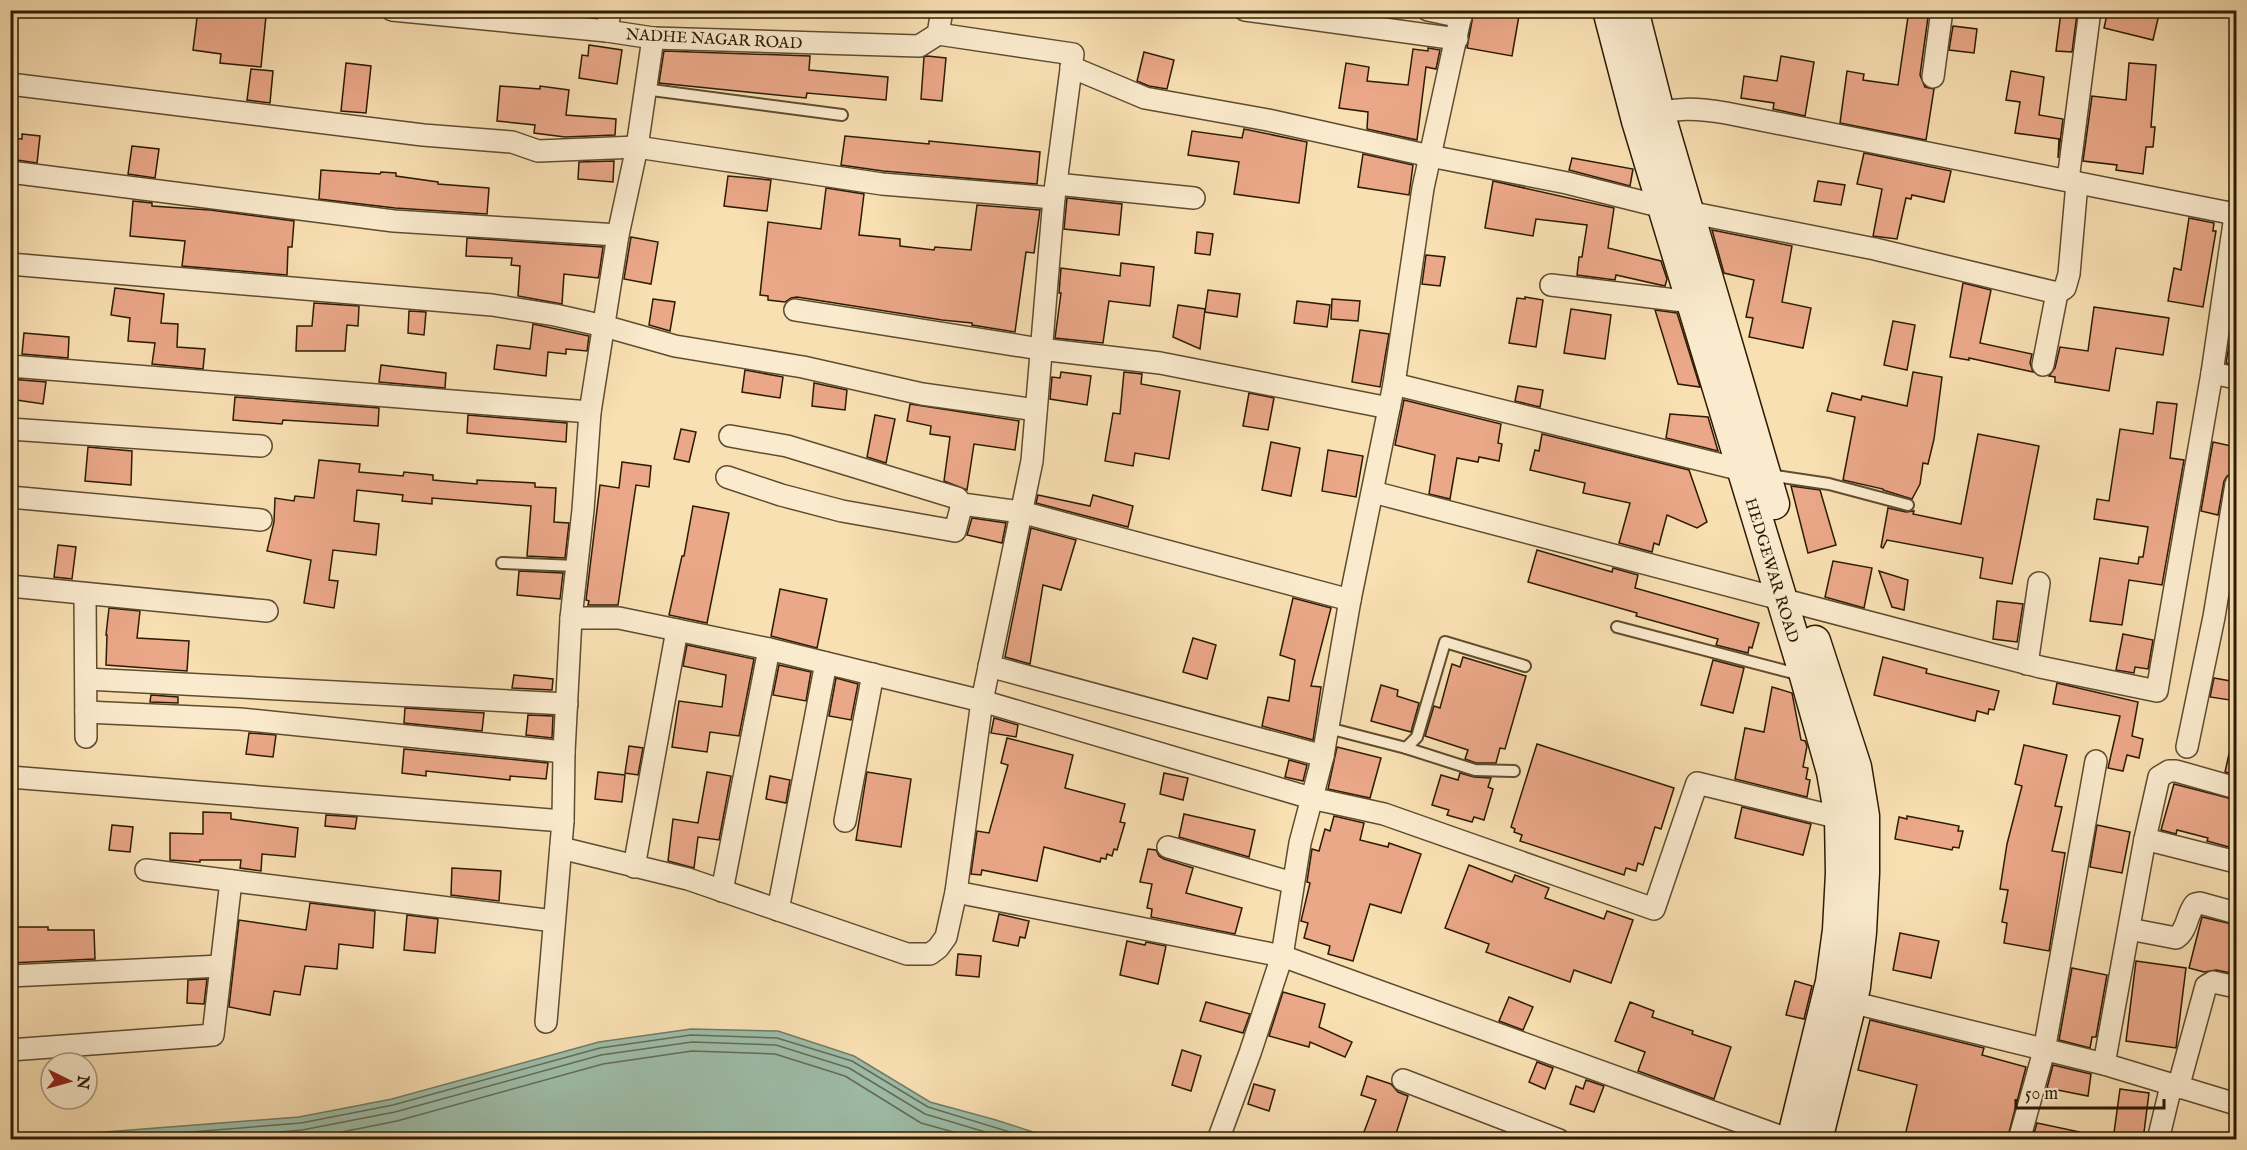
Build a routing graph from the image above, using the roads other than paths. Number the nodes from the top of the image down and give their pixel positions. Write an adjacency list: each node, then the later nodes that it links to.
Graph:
1 (392, 10): 11 (street, NADHE NAGAR ROAD)
2 (610, 10): 11 (street)
3 (942, 10): 12 (street)
4 (1245, 10): 14 (street)
5 (1428, 10): 10 (street)
6 (1608, 10): 20 (main road, HEDGEWAR ROAD)
7 (1632, 10): 20 (main road, HEDGEWAR ROAD)
8 (1942, 10): 16 (street)
9 (2090, 10): 24 (street)
10 (1461, 14): 14 (street)
11 (607, 32): 13 (street, NADHE NAGAR ROAD)
12 (938, 34): 13 (street, NADHE NAGAR ROAD); 15 (street)
13 (653, 38): 18 (street)
14 (1457, 39): 22 (street)
15 (1071, 67): 22 (street); 25 (street)
16 (1933, 77)
17 (10, 84): 21 (street)
18 (644, 89): 19 (lane); 21 (street)
19 (842, 115)
20 (1648, 116): 24 (street); 27 (main road, HEDGEWAR ROAD)
21 (637, 147): 25 (street); 29 (street)
22 (1430, 156): 27 (street); 41 (street)
23 (10, 172): 29 (street)
24 (2072, 181): 28 (street); 32 (street)
25 (1055, 191): 26 (street); 36 (street)
26 (1194, 198)
27 (1676, 209): 32 (street); 33 (main road, HEDGEWAR ROAD); 48 (main road, HEDGEWAR ROAD)
28 (2236, 211): 39 (street)
29 (618, 235): 35 (street)
30 (10, 264): 35 (street)
31 (1551, 285): 33 (street)
32 (2057, 293): 37 (street)
33 (1692, 302): 48 (main road, HEDGEWAR ROAD)
34 (795, 310): 36 (street)
35 (604, 326): 43 (street); 44 (street)
36 (1040, 349): 42 (street); 43 (street)
37 (2043, 365)
38 (10, 366): 44 (street)
39 (2212, 373): 40 (street); 70 (street)
40 (2236, 378)
41 (1394, 384): 42 (street); 48 (street)
42 (1389, 408): 51 (street)
43 (1036, 410): 55 (street)
44 (590, 412): 58 (street)
45 (10, 429): 47 (street)
46 (730, 436): 53 (street)
47 (261, 446)
48 (1754, 472): 54 (lane); 63 (main road, HEDGEWAR ROAD)
49 (727, 477): 53 (street)
50 (2236, 484): 81 (street)
51 (1373, 492): 62 (street); 63 (street)
52 (10, 496): 56 (street)
53 (962, 504): 55 (street)
54 (1908, 505)
55 (1021, 512): 62 (street); 71 (street)
56 (261, 520)
57 (502, 562): 58 (lane)
58 (577, 566): 65 (street)
59 (2039, 583): 70 (street)
60 (10, 586): 61 (street)
61 (85, 594): 64 (street); 75 (street)
62 (1350, 600): 79 (street)
63 (1793, 603): 70 (street); 74 (main road, HEDGEWAR ROAD); 111 (main road, HEDGEWAR ROAD)
64 (267, 611)
65 (571, 618): 67 (street); 77 (street)
66 (1617, 627): 74 (lane)
67 (677, 630): 68 (street); 97 (street)
68 (769, 649): 69 (street); 101 (street)
69 (826, 663): 73 (street); 103 (street)
70 (2027, 664)
71 (989, 666): 76 (street); 84 (street)
72 (1525, 666): 82 (lane)
73 (873, 674): 76 (street); 92 (street)
74 (1805, 675): 90 (main road, HEDGEWAR ROAD)
75 (86, 679): 77 (street); 78 (street)
76 (982, 700): 89 (street); 102 (street)
77 (567, 704): 83 (street)
78 (86, 712): 80 (street); 83 (street)
79 (1328, 728): 82 (lane); 84 (street)
80 (86, 737)
81 (2187, 747)
82 (1406, 748): 86 (lane)
83 (564, 752): 91 (street)
84 (1323, 756): 89 (street)
85 (2096, 761): 114 (street)
86 (1514, 771)
87 (10, 777): 91 (street)
88 (2236, 788): 93 (street)
89 (1311, 798): 90 (street); 100 (street)
90 (1840, 818): 111 (main road, HEDGEWAR ROAD)
91 (563, 821): 95 (street)
92 (845, 821)
93 (2145, 839): 96 (street); 106 (street)
94 (1168, 847): 100 (street)
95 (561, 848): 97 (street); 105 (street)
96 (2236, 862)
97 (634, 867): 101 (street)
98 (146, 870): 99 (street)
99 (231, 881): 105 (street); 108 (street)
100 (1293, 883): 107 (street)
101 (722, 891): 103 (street)
102 (956, 892): 103 (street); 107 (street)
103 (778, 910)
104 (2236, 913): 106 (street)
105 (554, 921): 112 (street)
106 (2129, 929): 115 (street)
107 (1282, 956): 119 (street); 121 (street)
108 (221, 966): 109 (street); 113 (street)
109 (10, 976)
110 (2236, 987): 117 (street)
111 (1840, 1000): 114 (street); 121 (main road, HEDGEWAR ROAD); 122 (main road, HEDGEWAR ROAD)
112 (546, 1023)
113 (10, 1050)
114 (2044, 1051): 115 (street); 123 (street)
115 (2104, 1064): 117 (street)
116 (1403, 1080): 120 (street)
117 (2174, 1087): 118 (street); 124 (street)
118 (2236, 1104)
119 (1218, 1140)
120 (1559, 1140)
121 (1791, 1140)
122 (1817, 1140)
123 (2019, 1140)
124 (2158, 1140)

